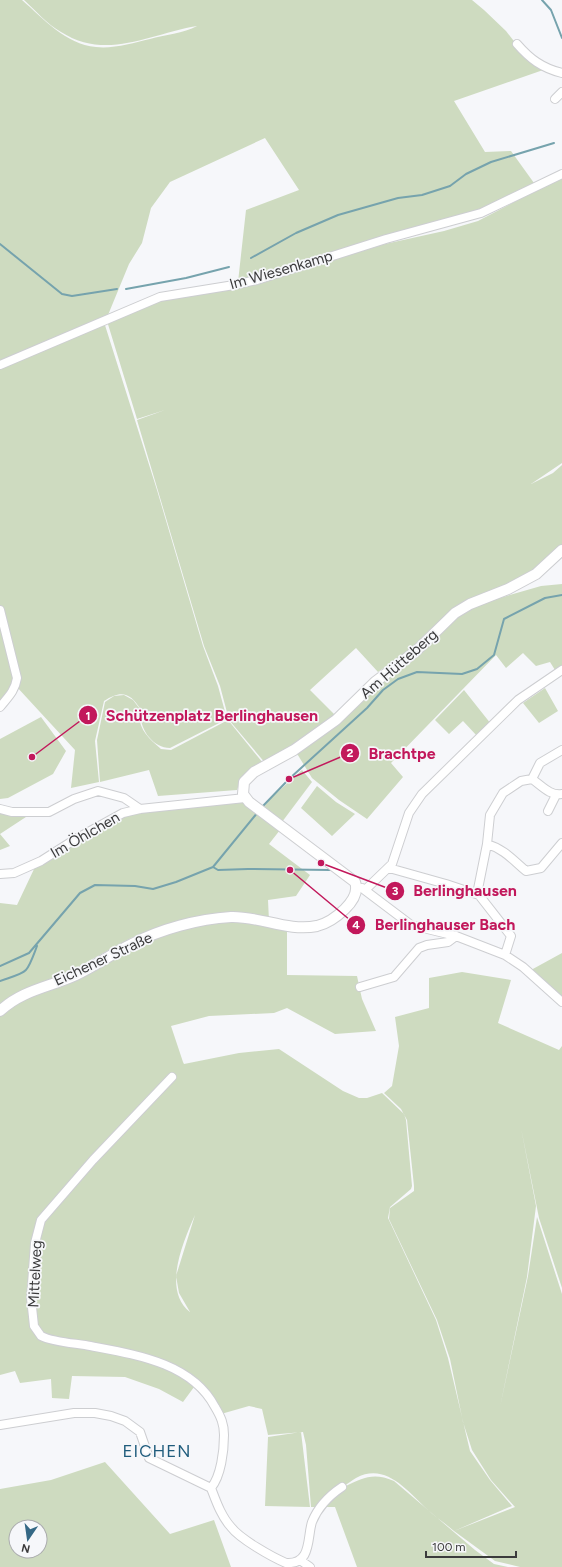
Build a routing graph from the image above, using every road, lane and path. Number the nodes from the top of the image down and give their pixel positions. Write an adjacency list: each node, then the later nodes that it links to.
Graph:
1 (517, 44): 2 (street)
2 (562, 73)
3 (562, 92): 4 (street)
4 (555, 99)
5 (562, 174): 6 (street, Im Wiesenkamp)
6 (0, 365)
7 (562, 550): 14 (main road, Am Hütteberg)
8 (0, 610): 10 (street)
9 (562, 670): 20 (street)
10 (0, 706)
11 (562, 750): 12 (street)
12 (532, 779): 13 (street); 19 (street)
13 (559, 794): 17 (street)
14 (248, 801): 16 (street, Im Öhlchen); 22 (main road)
15 (0, 809): 16 (street)
16 (140, 809): 21 (street, Im Öhlchen)
17 (548, 811)
18 (562, 843): 19 (street)
19 (487, 844): 23 (street)
20 (389, 868): 22 (street); 23 (street)
21 (0, 874)
22 (361, 887): 24 (street); 28 (main road, Eichener Straße)
23 (479, 895): 25 (street)
24 (456, 936): 25 (street); 26 (street)
25 (505, 955): 27 (street)
26 (360, 987)
27 (562, 1002)
28 (0, 1011)
29 (172, 1077): 32 (street, Mittelweg)
30 (0, 1425): 32 (street)
31 (342, 1487): 33 (street)
32 (211, 1488): 33 (street)
33 (300, 1560): 34 (street)
34 (310, 1567)

